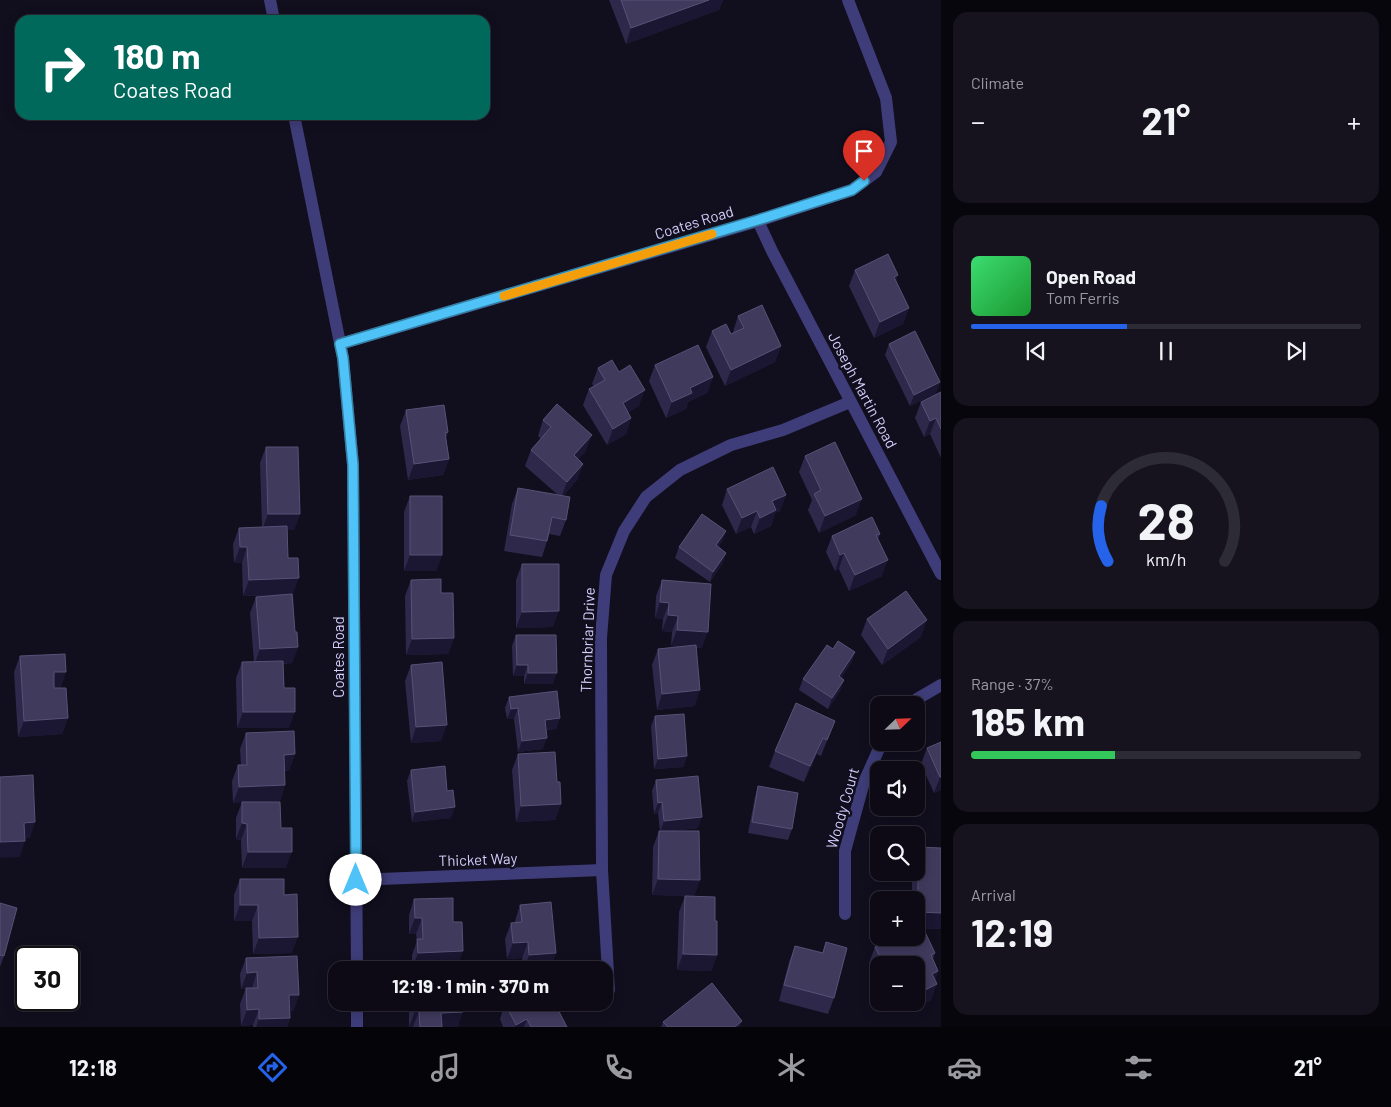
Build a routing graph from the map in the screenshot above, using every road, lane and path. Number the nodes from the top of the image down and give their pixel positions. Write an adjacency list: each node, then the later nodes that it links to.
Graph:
1 (270, 0): 3 (street)
2 (848, 0): 5 (street, Coates Road)
3 (273, 15)
4 (295, 120): 6 (street, Coates Road)
5 (758, 220): 6 (street, Coates Road); 7 (street, Joseph Martin Road)
6 (340, 344): 13 (street, Coates Road)
7 (850, 402): 8 (street, Joseph Martin Road); 12 (street, Thornbriar Drive)
8 (941, 574)
9 (941, 685): 10 (street)
10 (922, 696)
11 (878, 751): 14 (street, Woody Court)
12 (602, 870): 13 (street, Thicket Way); 16 (street, Thornbriar Drive)
13 (356, 880): 15 (street, Coates Road)
14 (845, 914)
15 (357, 961)
16 (607, 961)
17 (357, 1011): 18 (street)
18 (357, 1027)

